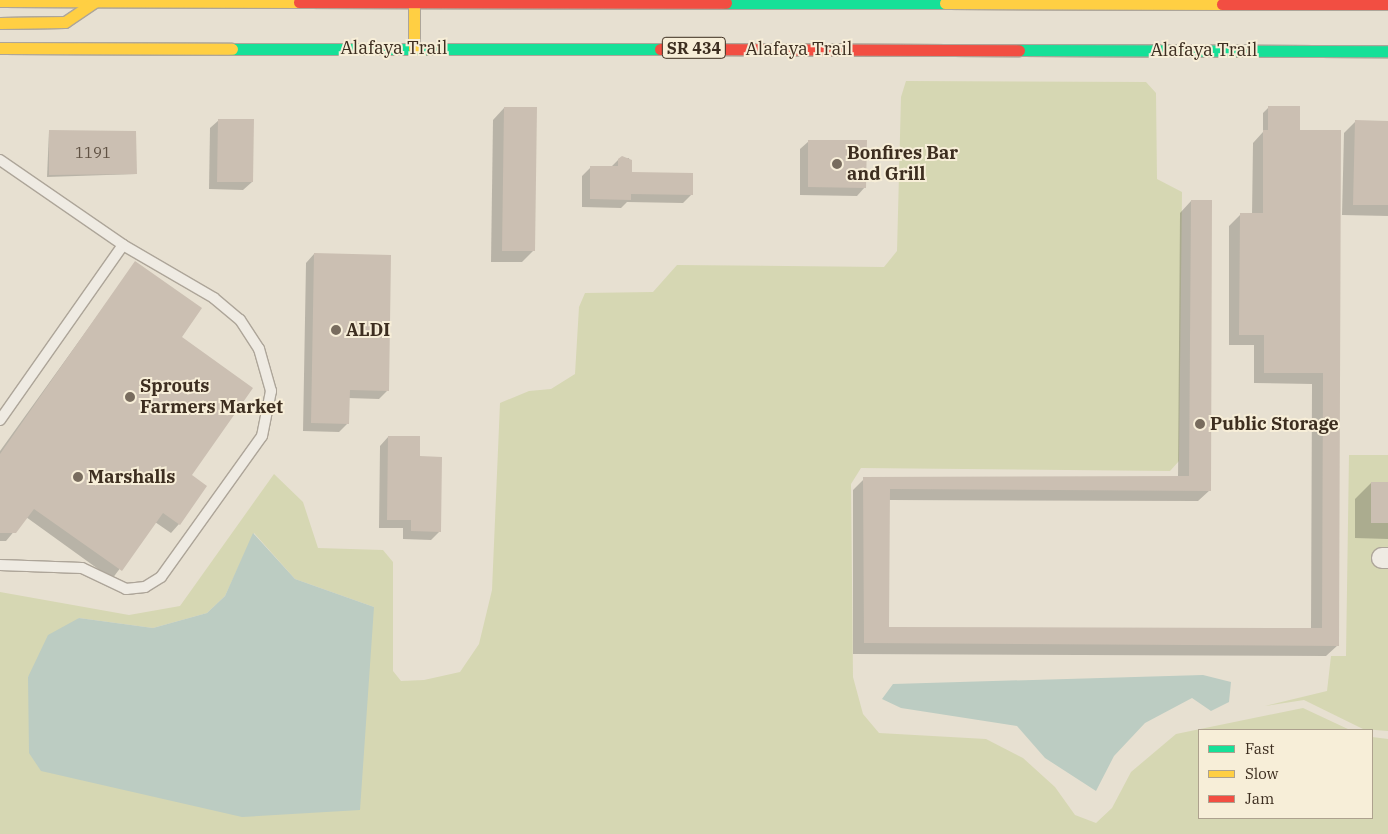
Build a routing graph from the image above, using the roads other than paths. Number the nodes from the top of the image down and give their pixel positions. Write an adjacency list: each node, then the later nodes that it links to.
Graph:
1 (96, 0): 2 (main road); 3 (main road); 7 (main road)
2 (414, 0): 4 (main road); 9 (main road)
3 (0, 1)
4 (746, 1): 5 (main road)
5 (1038, 2): 6 (main road)
6 (1388, 4)
7 (0, 23)
8 (0, 48): 9 (main road, Alafaya Trail / SR 434)
9 (414, 48): 10 (main road, Alafaya Trail / SR 434)
10 (1388, 51)
11 (0, 160): 12 (lane)
12 (123, 245): 13 (lane); 14 (lane)
13 (0, 420)
14 (0, 565)

